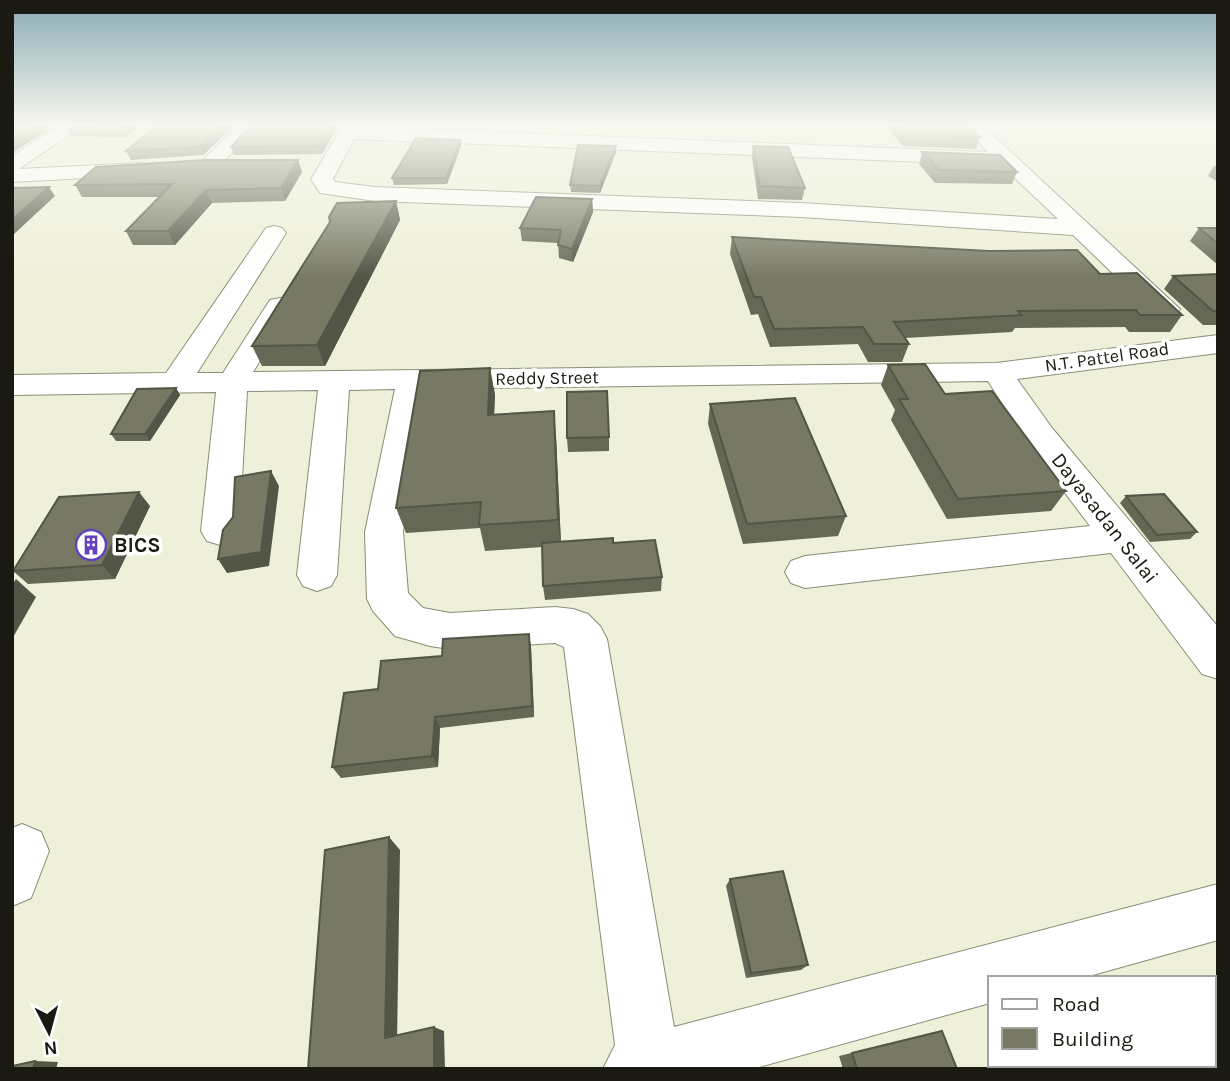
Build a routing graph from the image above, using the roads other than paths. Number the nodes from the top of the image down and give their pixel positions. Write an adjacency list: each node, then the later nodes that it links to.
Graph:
1 (323, 176): 4 (street)
2 (741, 176): 4 (street)
3 (1026, 176): 5 (street)
4 (748, 208): 5 (street)
5 (1081, 228): 8 (street)
6 (274, 233): 13 (street)
7 (294, 284): 12 (street)
8 (1211, 344): 9 (street, N.T. Pattel Road)
9 (997, 372): 10 (street, Reddy Street); 16 (street, Dayasadan Salai)
10 (412, 380): 11 (street, Reddy Street); 21 (street)
11 (334, 381): 12 (street, Reddy Street); 18 (street)
12 (232, 382): 13 (street, Reddy Street); 15 (street)
13 (175, 383): 14 (street, Reddy Street)
14 (12, 385)
15 (220, 531)
16 (1121, 537): 17 (street); 19 (street, Dayasadan Salai)
17 (805, 572)
18 (317, 575)
19 (1218, 660)
20 (1218, 912): 21 (street)
21 (642, 1067)

